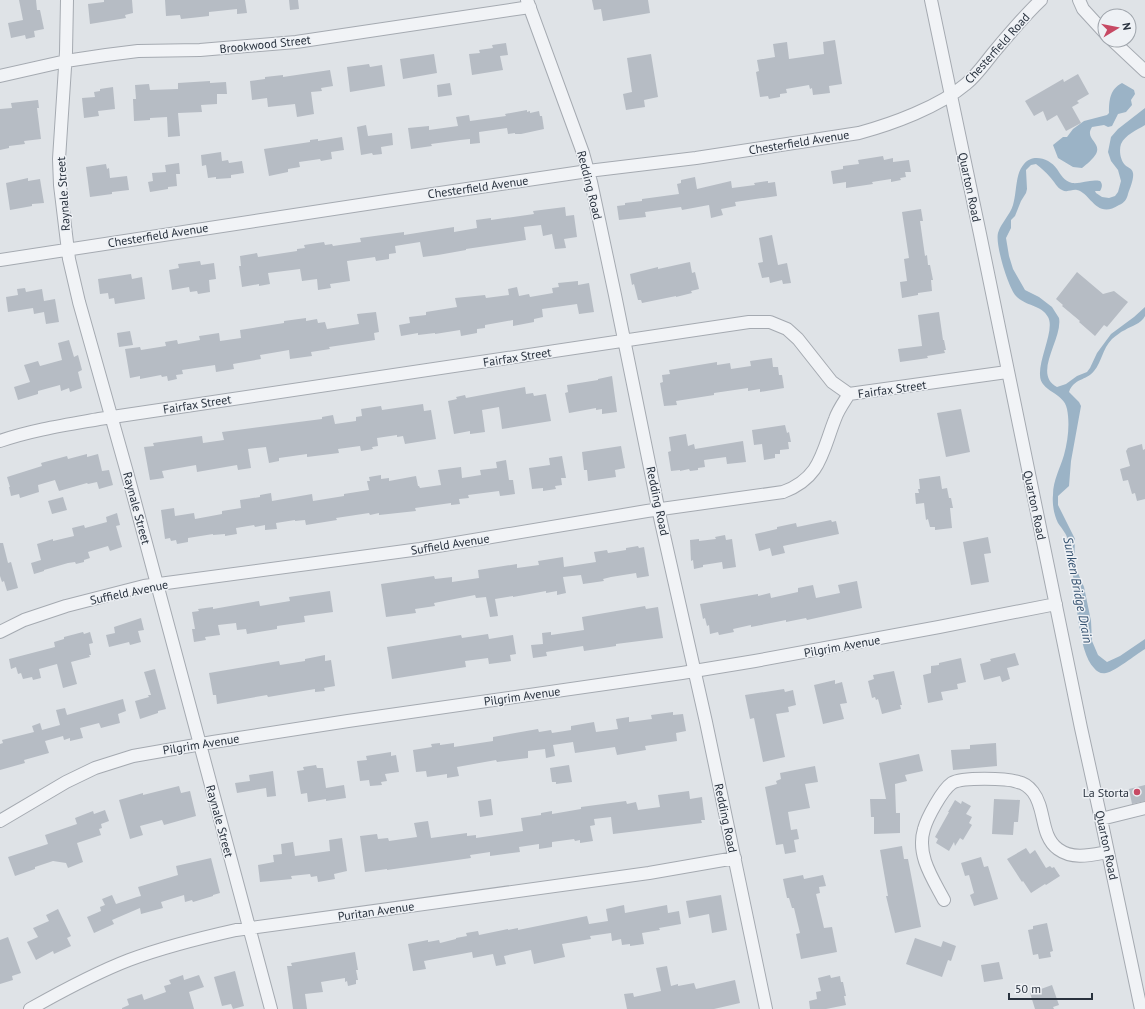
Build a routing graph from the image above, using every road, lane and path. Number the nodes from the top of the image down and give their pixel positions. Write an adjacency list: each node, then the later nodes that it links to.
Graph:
1 (67, 0): 8 (street, Raynale Street)
2 (931, 0): 11 (street, Quarton Road)
3 (1041, 0): 11 (street, Chesterfield Road)
4 (1079, 0): 6 (street)
5 (529, 3): 8 (street, Brookwood Street); 12 (street, Redding Road)
6 (1097, 24)
7 (1121, 48): 9 (street)
8 (66, 61): 10 (street, Brookwood Street); 13 (street, Raynale Street)
9 (1145, 71)
10 (0, 76)
11 (951, 95): 12 (street, Chesterfield Avenue); 16 (street, Quarton Road)
12 (588, 171): 13 (street, Chesterfield Avenue); 15 (street, Redding Road)
13 (67, 249): 14 (street, Chesterfield Avenue); 18 (street, Raynale Street)
14 (0, 260)
15 (624, 341): 17 (street, Fairfax Street); 18 (street, Fairfax Street); 20 (street, Redding Road)
16 (1007, 372): 17 (street, Fairfax Street); 22 (street, Quarton Road)
17 (849, 394): 20 (street, Suffield Avenue)
18 (111, 417): 19 (street, Fairfax Street); 21 (street, Raynale Street)
19 (0, 441)
20 (659, 509): 21 (street, Suffield Avenue); 24 (street, Redding Road)
21 (157, 584): 23 (street, Suffield Avenue); 25 (street, Raynale Street)
22 (1056, 604): 24 (street, Pilgrim Avenue); 27 (street, Quarton Road)
23 (0, 632)
24 (694, 671): 25 (street, Pilgrim Avenue); 30 (street, Redding Road)
25 (200, 744): 28 (street, Pilgrim Avenue); 32 (street, Raynale Street)
26 (1145, 808): 27 (street)
27 (1102, 819): 29 (street, Quarton Road)
28 (0, 821)
29 (1108, 852): 31 (street); 36 (street, Quarton Road)
30 (735, 858): 32 (street, Puritan Avenue); 35 (street, Redding Road)
31 (944, 900)
32 (250, 929): 33 (street, Puritan Avenue); 34 (street, Raynale Street)
33 (30, 1009)
34 (271, 1009)
35 (766, 1009)
36 (1141, 1009)

